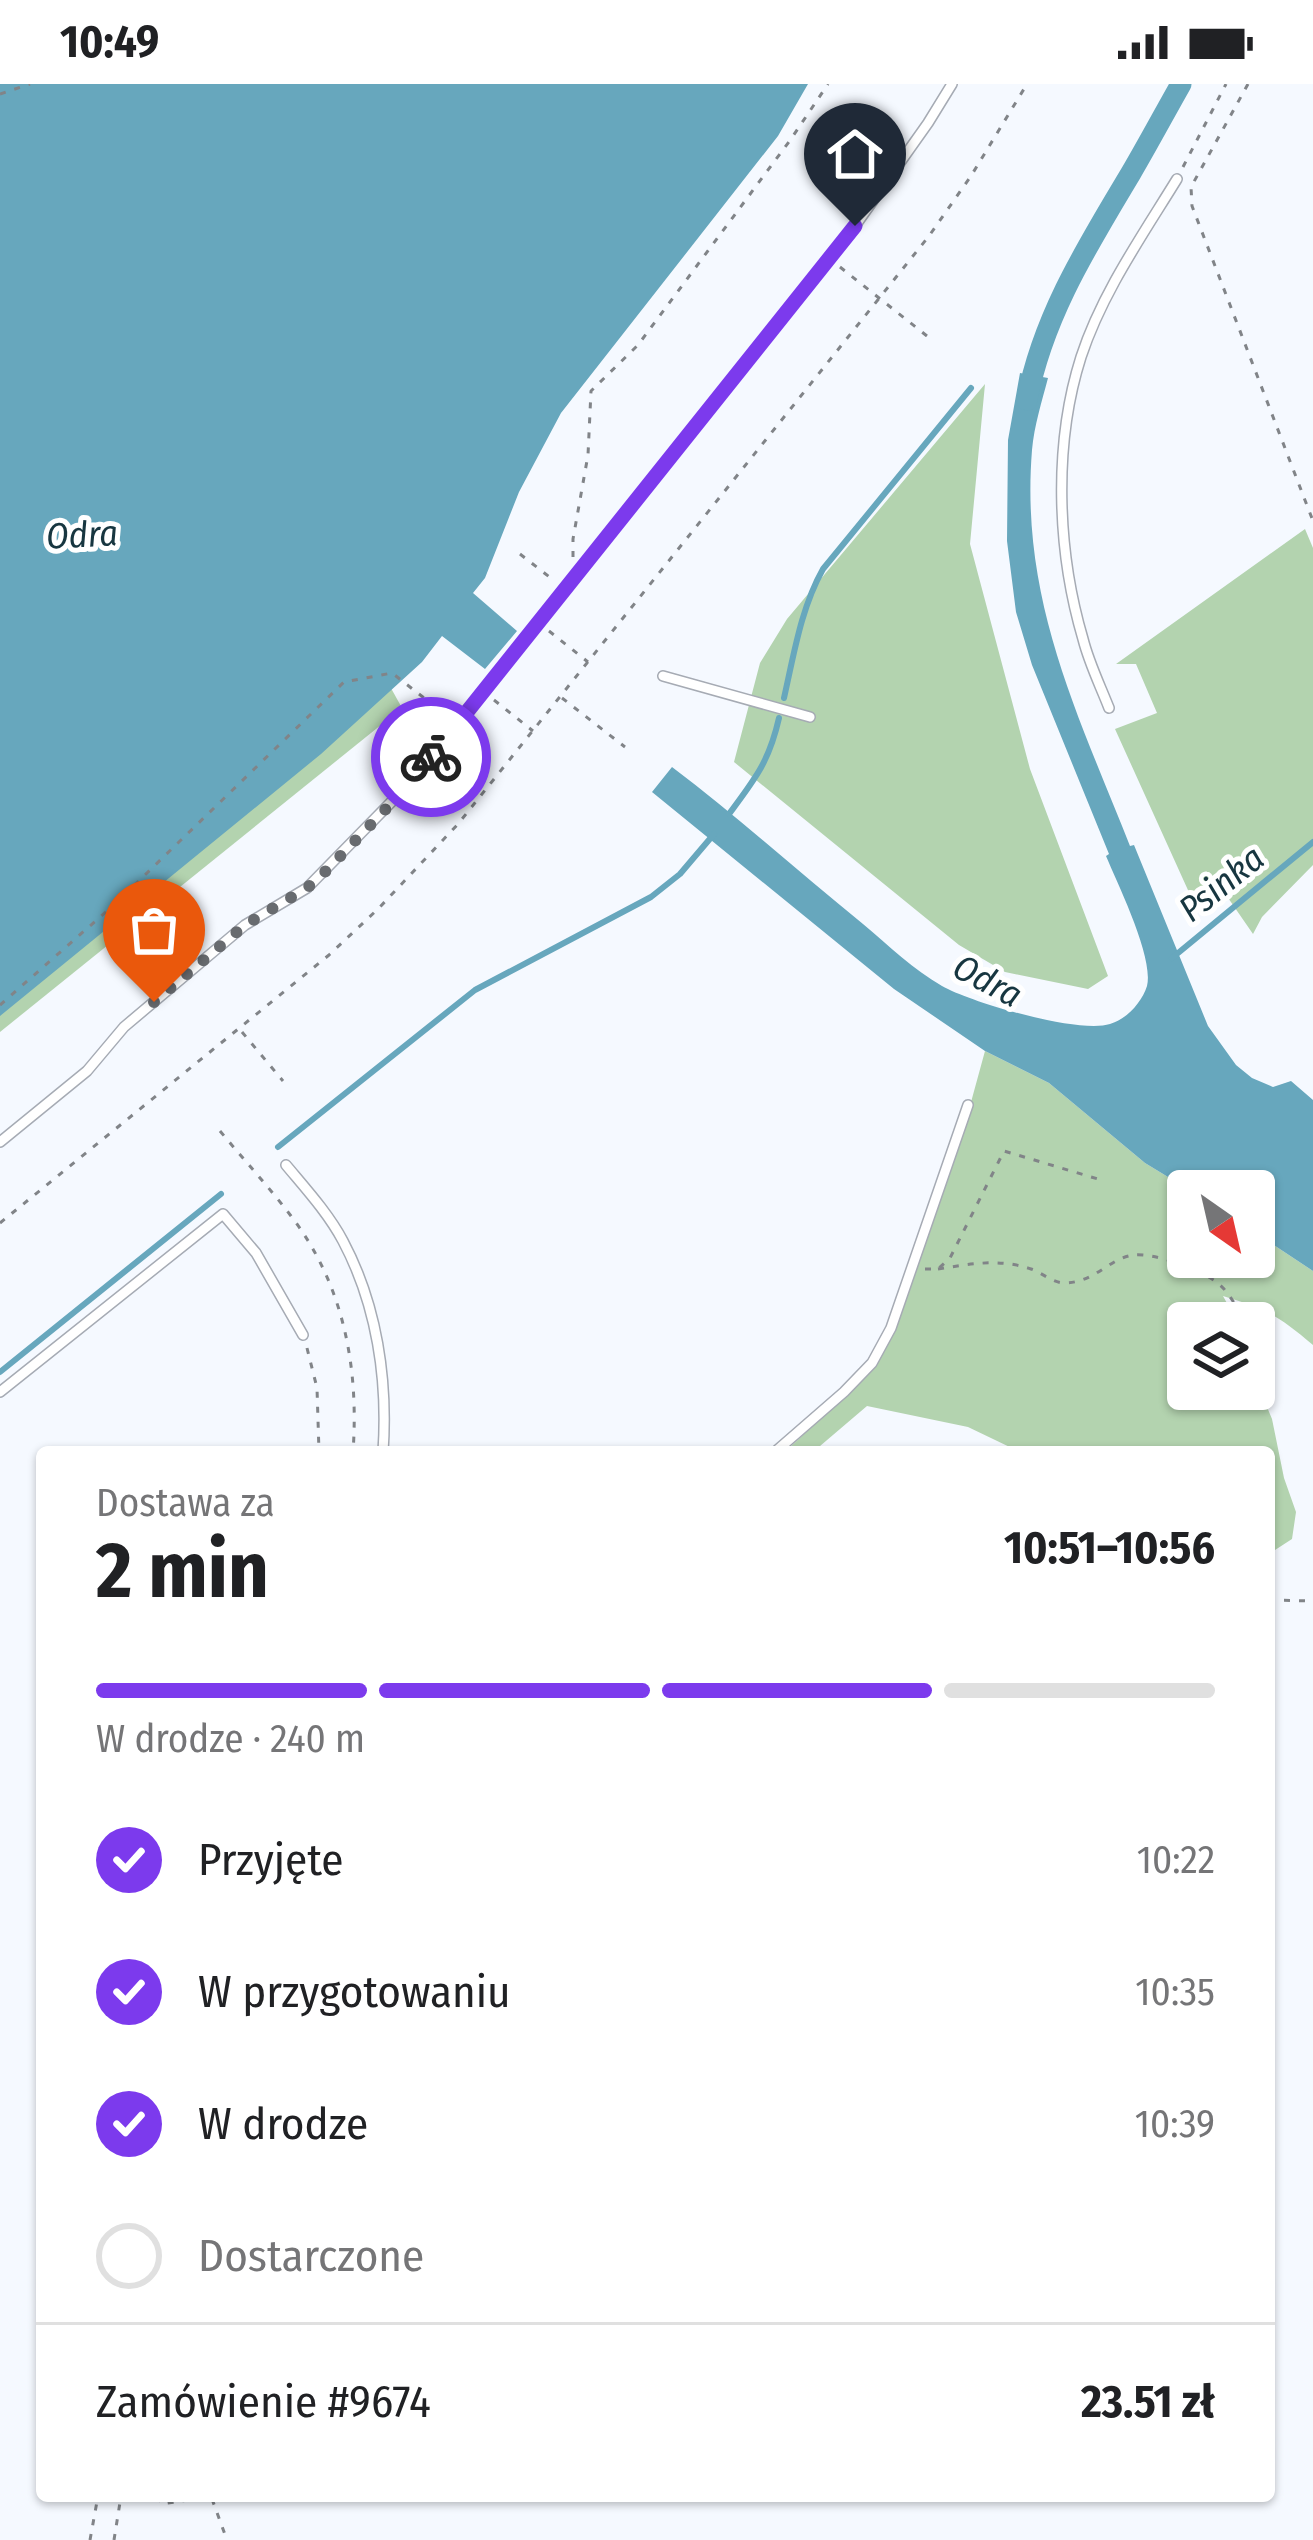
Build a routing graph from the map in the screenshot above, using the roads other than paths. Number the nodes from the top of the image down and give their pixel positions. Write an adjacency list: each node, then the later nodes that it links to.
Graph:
1 (952, 84): 7 (lane)
2 (1177, 178): 4 (lane)
3 (663, 676): 5 (lane)
4 (1109, 708)
5 (810, 717)
6 (968, 1105): 12 (lane)
7 (0, 1142)
8 (286, 1165): 11 (lane)
9 (303, 1335): 10 (lane)
10 (0, 1392)
11 (383, 1446)
12 (782, 1446)

